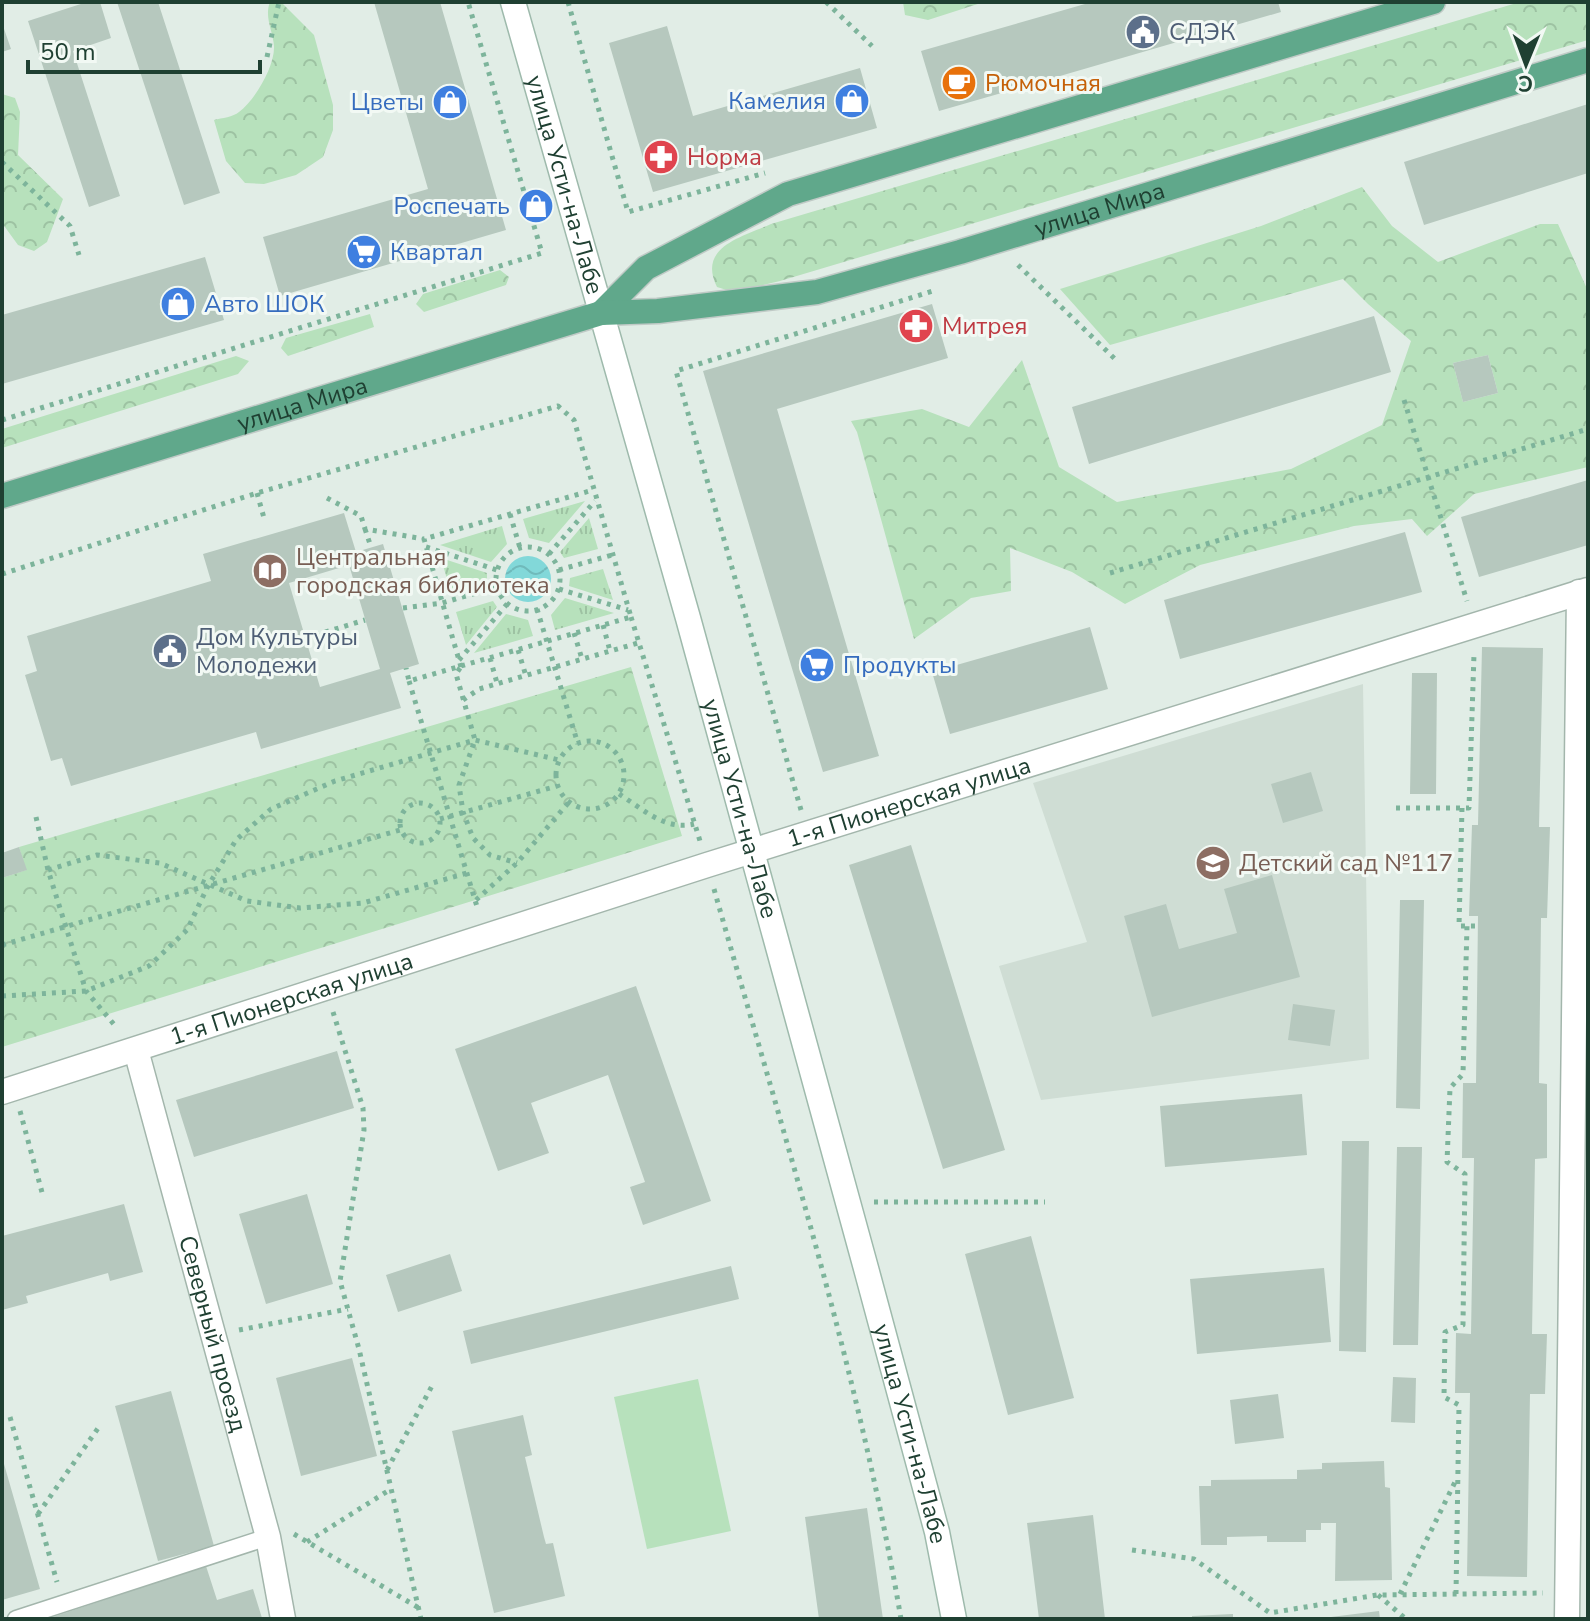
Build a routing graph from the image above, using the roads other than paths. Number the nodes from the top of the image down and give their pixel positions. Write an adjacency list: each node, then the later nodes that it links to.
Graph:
1 (513, 2): 4 (street, улица Усти-на-Лабе)
2 (1433, 2): 4 (main road, улица Мира)
3 (1588, 60): 4 (main road, улица Мира)
4 (601, 313): 5 (main road, улица Мира); 7 (street, улица Усти-на-Лабе)
5 (2, 496)
6 (1584, 591): 7 (street, 1-я Пионерская улица); 10 (street)
7 (750, 851): 8 (street, 1-я Пионерская улица); 14 (street, улица Усти-на-Лабе)
8 (136, 1050): 9 (street, 1-я Пионерская улица); 11 (street, Северный проезд)
9 (9, 1096)
10 (1580, 1237): 15 (street)
11 (279, 1534): 12 (lane); 13 (street, Северный проезд)
12 (16, 1619)
13 (283, 1619)
14 (954, 1619)
15 (1567, 1619)

